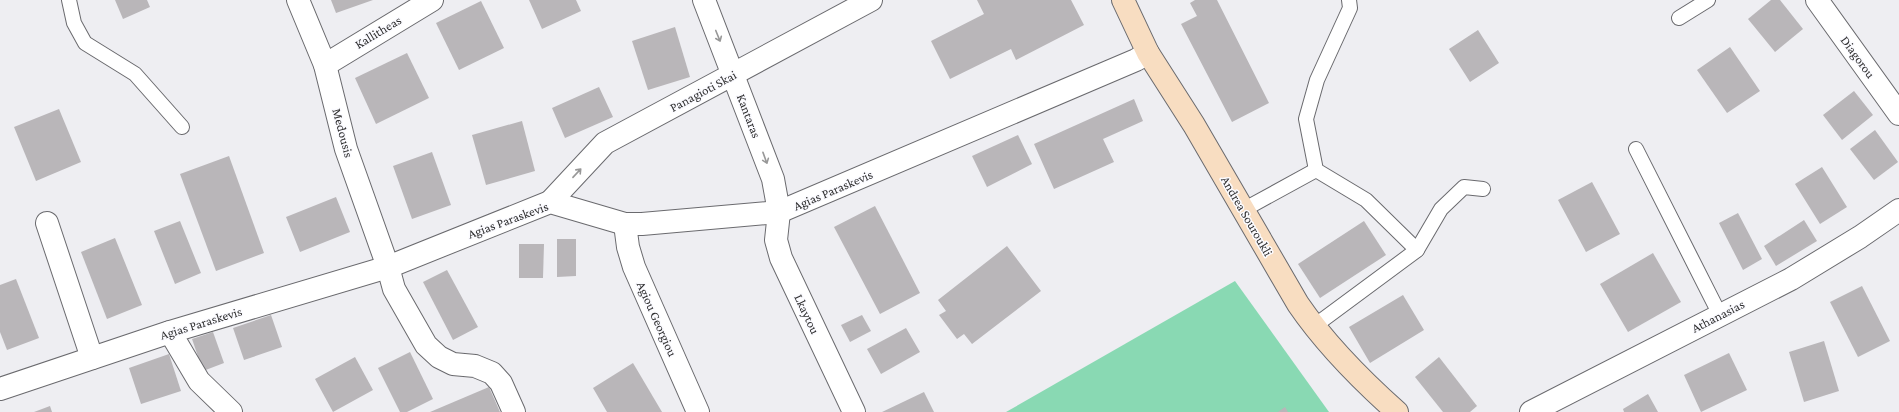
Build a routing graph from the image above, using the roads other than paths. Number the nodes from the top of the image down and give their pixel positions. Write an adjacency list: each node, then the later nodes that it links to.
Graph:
1 (70, 0): 15 (lane)
2 (298, 0): 12 (street, Medousis)
3 (432, 0): 12 (street, Kallitheas)
4 (704, 0): 13 (street, Kantaras, one-way to 13)
5 (871, 0): 13 (street, Panagioti Skai)
6 (1123, 0): 11 (main road, Andrea Souroukli)
7 (1349, 0): 17 (lane)
8 (1708, 0): 10 (lane)
9 (1817, 0): 14 (street, Diagorou)
10 (1679, 18)
11 (1148, 53): 20 (main road, Andrea Souroukli); 22 (street, Agias Paraskevis)
12 (325, 65): 26 (street, Medousis)
13 (734, 75): 19 (street, Panagioti Skai, one-way to 13); 22 (street, Kantaras, one-way to 22)
14 (1899, 114)
15 (182, 127)
16 (1636, 149): 27 (lane)
17 (1316, 170): 20 (lane); 25 (lane)
18 (1483, 189): 25 (lane)
19 (550, 202): 24 (street, Agias Paraskevis); 26 (street, Agias Paraskevis)
20 (1243, 210): 28 (main road, Andrea Souroukli)
21 (1899, 210): 27 (street, Athanasias)
22 (779, 212): 24 (street, Agias Paraskevis); 35 (street, Lkaytou)
23 (46, 223): 30 (street)
24 (625, 224): 34 (street, Agiou Georgiou)
25 (1417, 250): 28 (lane)
26 (388, 267): 29 (street, Agias Paraskevis); 33 (street, Medousis)
27 (1720, 315): 37 (street, Athanasias)
28 (1313, 327): 36 (main road, Andrea Souroukli)
29 (170, 332): 30 (street, Agias Paraskevis); 32 (street)
30 (92, 358): 31 (street, Agias Paraskevis)
31 (0, 389)
32 (231, 412)
33 (514, 412)
34 (698, 412)
35 (854, 412)
36 (1397, 412)
37 (1531, 412)

